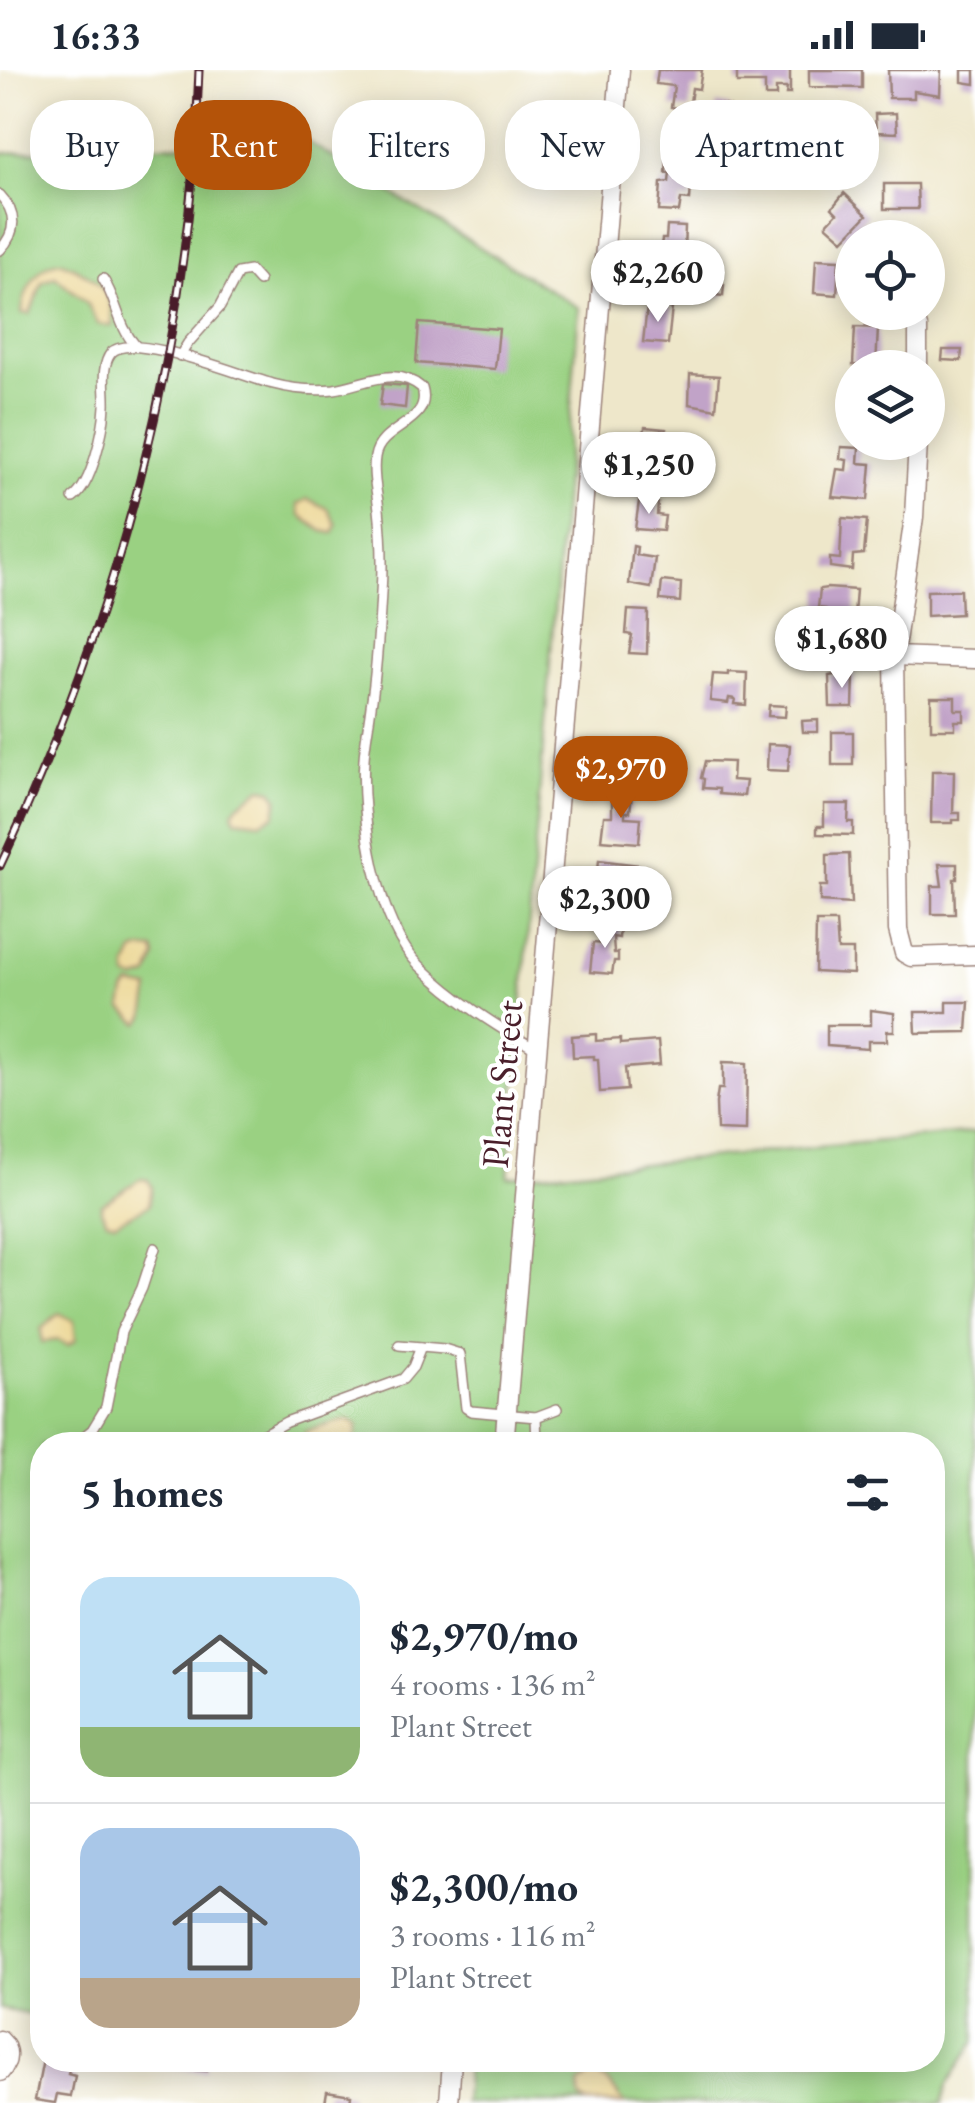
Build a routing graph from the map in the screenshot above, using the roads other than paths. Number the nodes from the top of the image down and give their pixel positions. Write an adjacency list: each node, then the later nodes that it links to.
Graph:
1 (620, 70): 13 (street, Plant Street)
2 (0, 196): 3 (lane)
3 (0, 250)
4 (103, 279): 6 (lane)
5 (258, 281): 7 (lane)
6 (135, 345): 7 (lane); 9 (lane)
7 (180, 356): 13 (lane)
8 (917, 460): 10 (street)
9 (74, 498)
10 (894, 656): 11 (street); 12 (street)
11 (975, 659)
12 (975, 955)
13 (537, 1050): 18 (street, Plant Street)
14 (155, 1248): 20 (lane)
15 (398, 1345): 16 (lane)
16 (420, 1347): 18 (lane); 21 (lane)
17 (557, 1409): 19 (lane)
18 (506, 1414): 19 (lane); 22 (street, Plant Street)
19 (536, 1417): 23 (lane)
20 (88, 1432)
21 (267, 1432)
22 (505, 1432)
23 (536, 1432)
24 (0, 2040): 25 (street)
25 (0, 2072)
26 (451, 2072): 27 (street)
27 (449, 2103)

